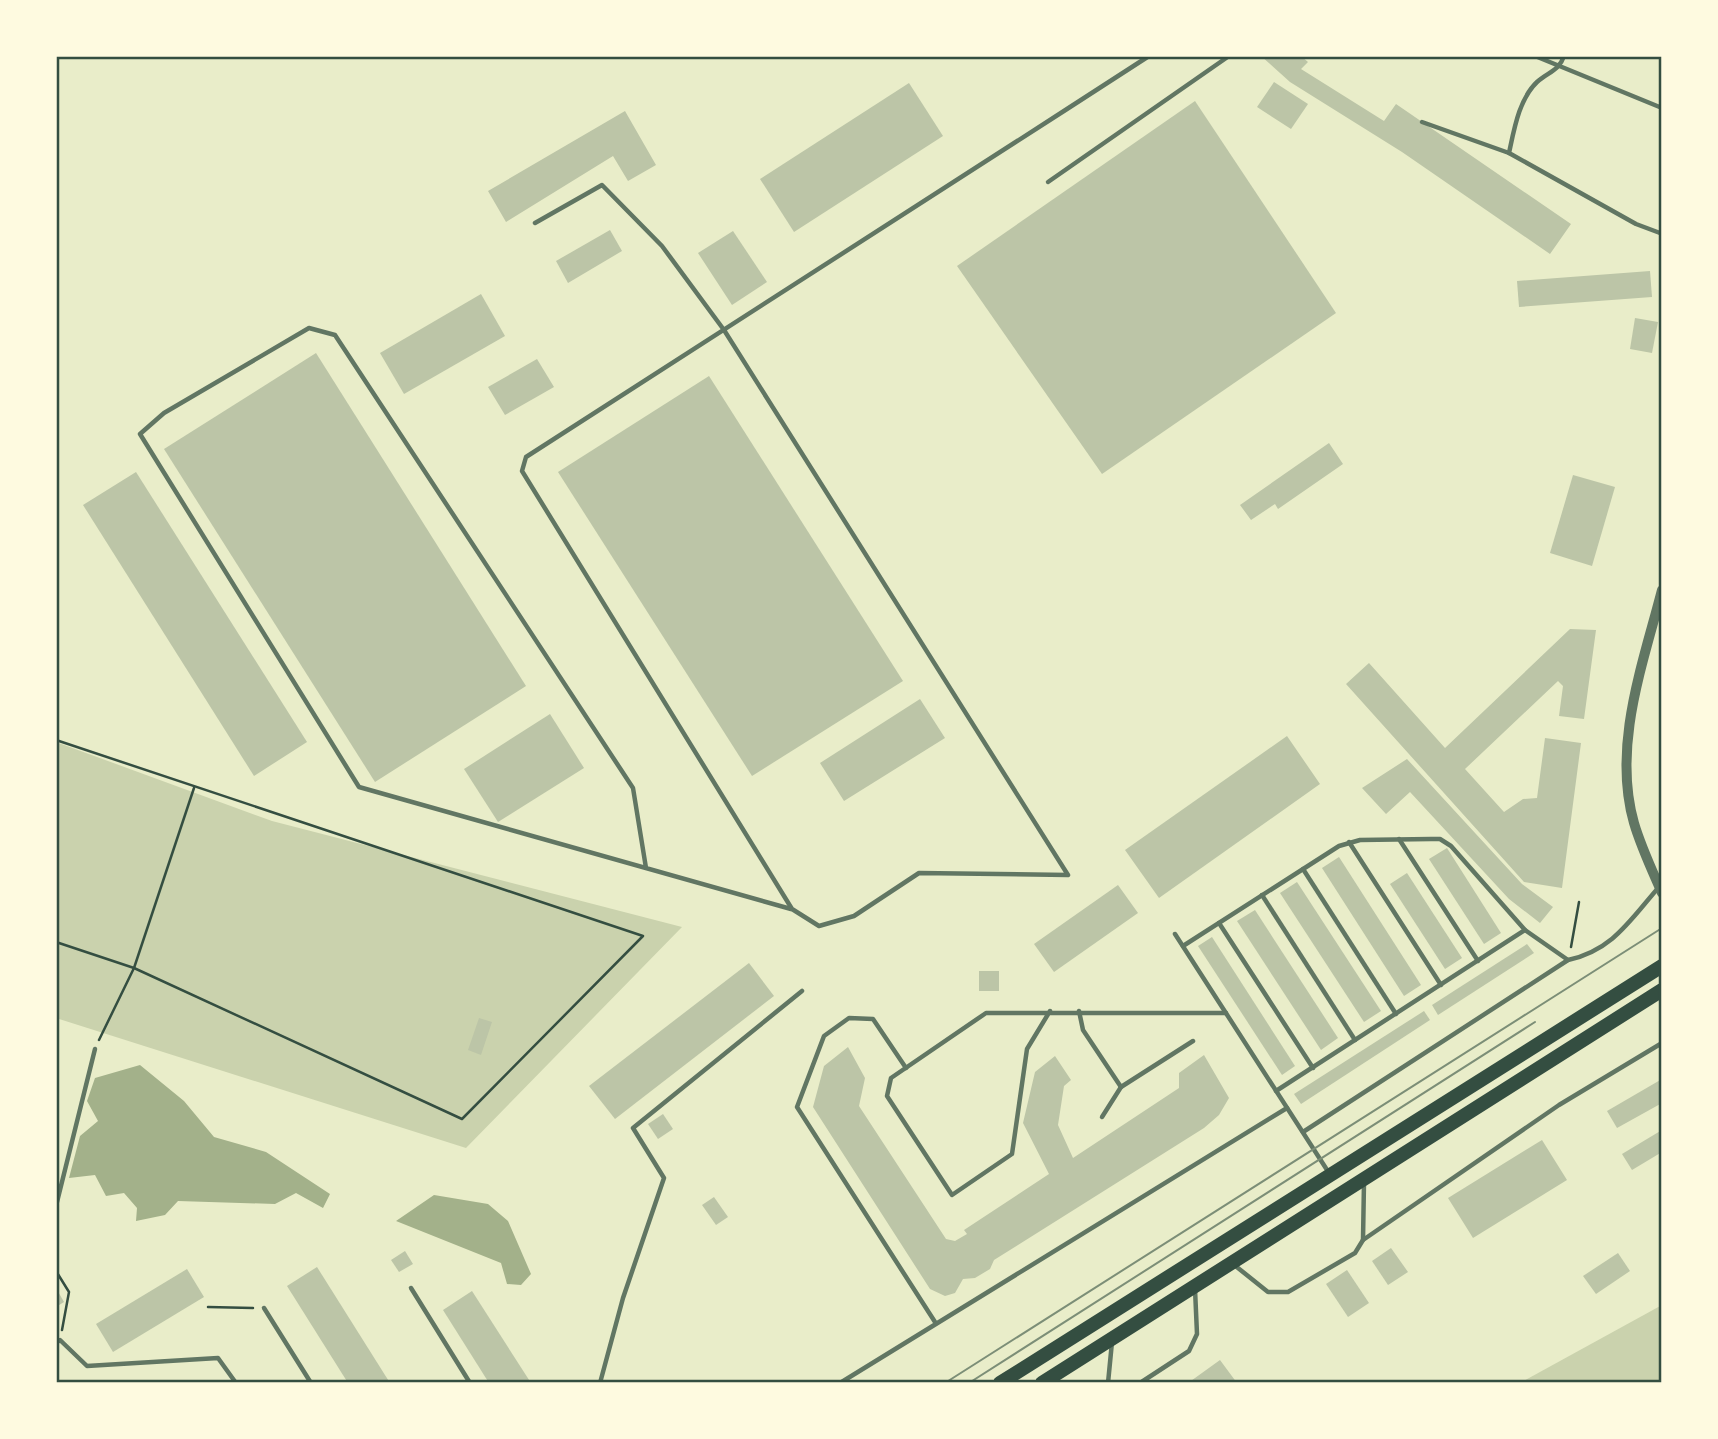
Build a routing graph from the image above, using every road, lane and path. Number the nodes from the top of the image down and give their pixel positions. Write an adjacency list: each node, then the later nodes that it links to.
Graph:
1 (1149, 56): 13 (lane)
2 (1228, 56): 9 (lane)
3 (1535, 56): 5 (lane)
4 (1564, 56): 5 (lane)
5 (1560, 66): 6 (lane); 8 (lane)
6 (1662, 108)
7 (1422, 122): 8 (lane)
8 (1509, 153): 12 (lane)
9 (1048, 182)
10 (535, 223): 13 (lane)
11 (1662, 223): 12 (lane)
12 (1661, 234)
13 (724, 330): 24 (lane); 24 (lane)
14 (1662, 590): 21 (street)
15 (56, 740): 16 (path)
16 (195, 786): 33 (path); 33 (path)
17 (1399, 839): 18 (lane); 26 (lane); 31 (lane)
18 (1349, 842): 20 (lane); 34 (lane)
19 (646, 867): 19 (lane); 24 (lane)
20 (1303, 869): 22 (lane); 40 (lane)
21 (1661, 890): 30 (lane)
22 (1262, 895): 25 (lane); 41 (lane)
23 (1579, 902): 30 (path)
24 (792, 909)
25 (1219, 923): 29 (lane); 46 (lane)
26 (1525, 930): 30 (lane); 31 (lane)
27 (1175, 934): 29 (lane)
28 (56, 942): 33 (path)
29 (1183, 946): 39 (lane)
30 (1568, 960): 51 (lane)
31 (1478, 961): 34 (lane)
32 (1662, 966): 52 (main road)
33 (134, 968): 44 (path)
34 (1441, 985): 40 (lane)
35 (1662, 990): 53 (main road)
36 (802, 991): 70 (lane)
37 (1050, 1011): 38 (lane); 45 (lane); 45 (lane)
38 (1079, 1011): 39 (lane); 47 (lane)
39 (1226, 1013): 48 (lane)
40 (1396, 1014): 41 (lane)
41 (1356, 1040): 46 (lane)
42 (1194, 1041): 47 (lane)
43 (1662, 1043): 56 (lane)
44 (95, 1049): 55 (lane)
45 (906, 1068): 63 (lane)
46 (1313, 1068): 48 (lane)
47 (1121, 1087): 50 (lane)
48 (1276, 1091): 49 (lane)
49 (1287, 1108): 51 (lane); 63 (lane)
50 (1102, 1117)
51 (1303, 1132): 52 (lane)
52 (1329, 1174): 54 (main road); 72 (main road)
53 (1364, 1179): 54 (main road); 56 (lane)
54 (1342, 1194): 57 (main road)
55 (56, 1206)
56 (1363, 1240): 57 (lane)
57 (1233, 1263): 59 (main road)
58 (56, 1271): 64 (path)
59 (1195, 1286): 65 (main road); 75 (lane)
60 (411, 1288): 69 (lane)
61 (208, 1307): 62 (path)
62 (264, 1308): 68 (lane)
63 (935, 1322): 71 (lane)
64 (62, 1331)
65 (1112, 1339): 73 (main road); 74 (lane)
66 (56, 1343): 67 (lane)
67 (236, 1383)
68 (312, 1383)
69 (470, 1383)
70 (600, 1383)
71 (840, 1383)
72 (1000, 1383)
73 (1042, 1383)
74 (1108, 1383)
75 (1140, 1383)

